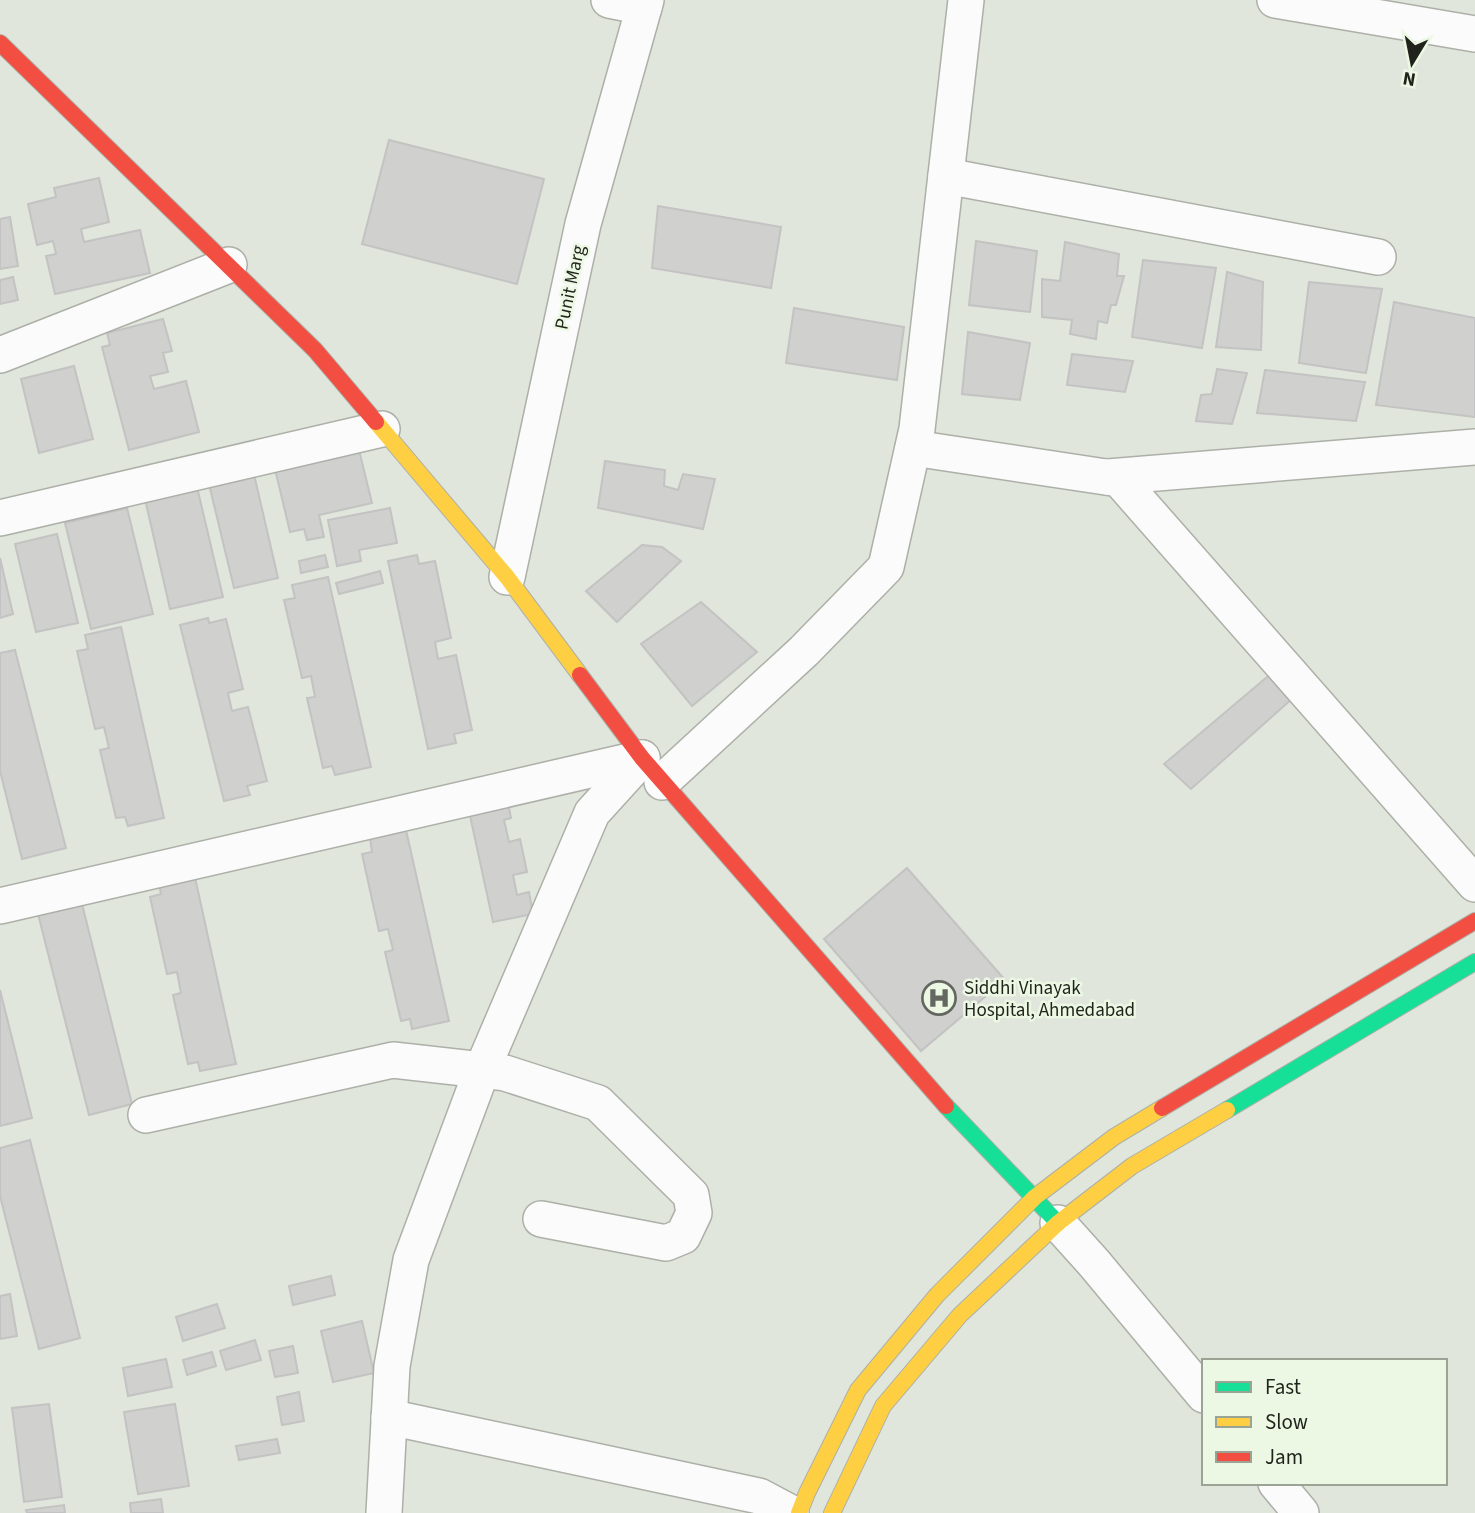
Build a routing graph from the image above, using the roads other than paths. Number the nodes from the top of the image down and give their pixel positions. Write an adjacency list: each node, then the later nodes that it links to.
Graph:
1 (609, 0): 4 (street)
2 (966, 0): 7 (street)
3 (1275, 0): 5 (street)
4 (645, 3): 16 (street, Punit Marg)
5 (1475, 34)
6 (0, 43): 9 (main road)
7 (946, 176): 8 (street); 13 (street)
8 (1378, 257)
9 (229, 265): 10 (street); 11 (main road)
10 (0, 355)
11 (382, 429): 15 (street); 16 (main road)
12 (1475, 447): 14 (street)
13 (912, 448): 14 (street); 17 (street)
14 (1108, 477): 18 (street)
15 (0, 518)
16 (507, 577): 17 (main road)
17 (652, 770): 19 (street); 22 (street); 24 (main road)
18 (1475, 884)
19 (0, 906)
20 (1475, 921): 24 (main road)
21 (1475, 962): 26 (main road)
22 (482, 1070): 23 (street); 25 (street); 28 (street)
23 (146, 1115)
24 (1035, 1197): 26 (main road); 32 (main road)
25 (541, 1219)
26 (1058, 1223): 27 (street); 33 (main road)
27 (1202, 1393)
28 (389, 1417): 30 (street); 31 (street)
29 (1278, 1485): 34 (street)
30 (384, 1513)
31 (791, 1513)
32 (799, 1513)
33 (832, 1513)
34 (1301, 1513)

